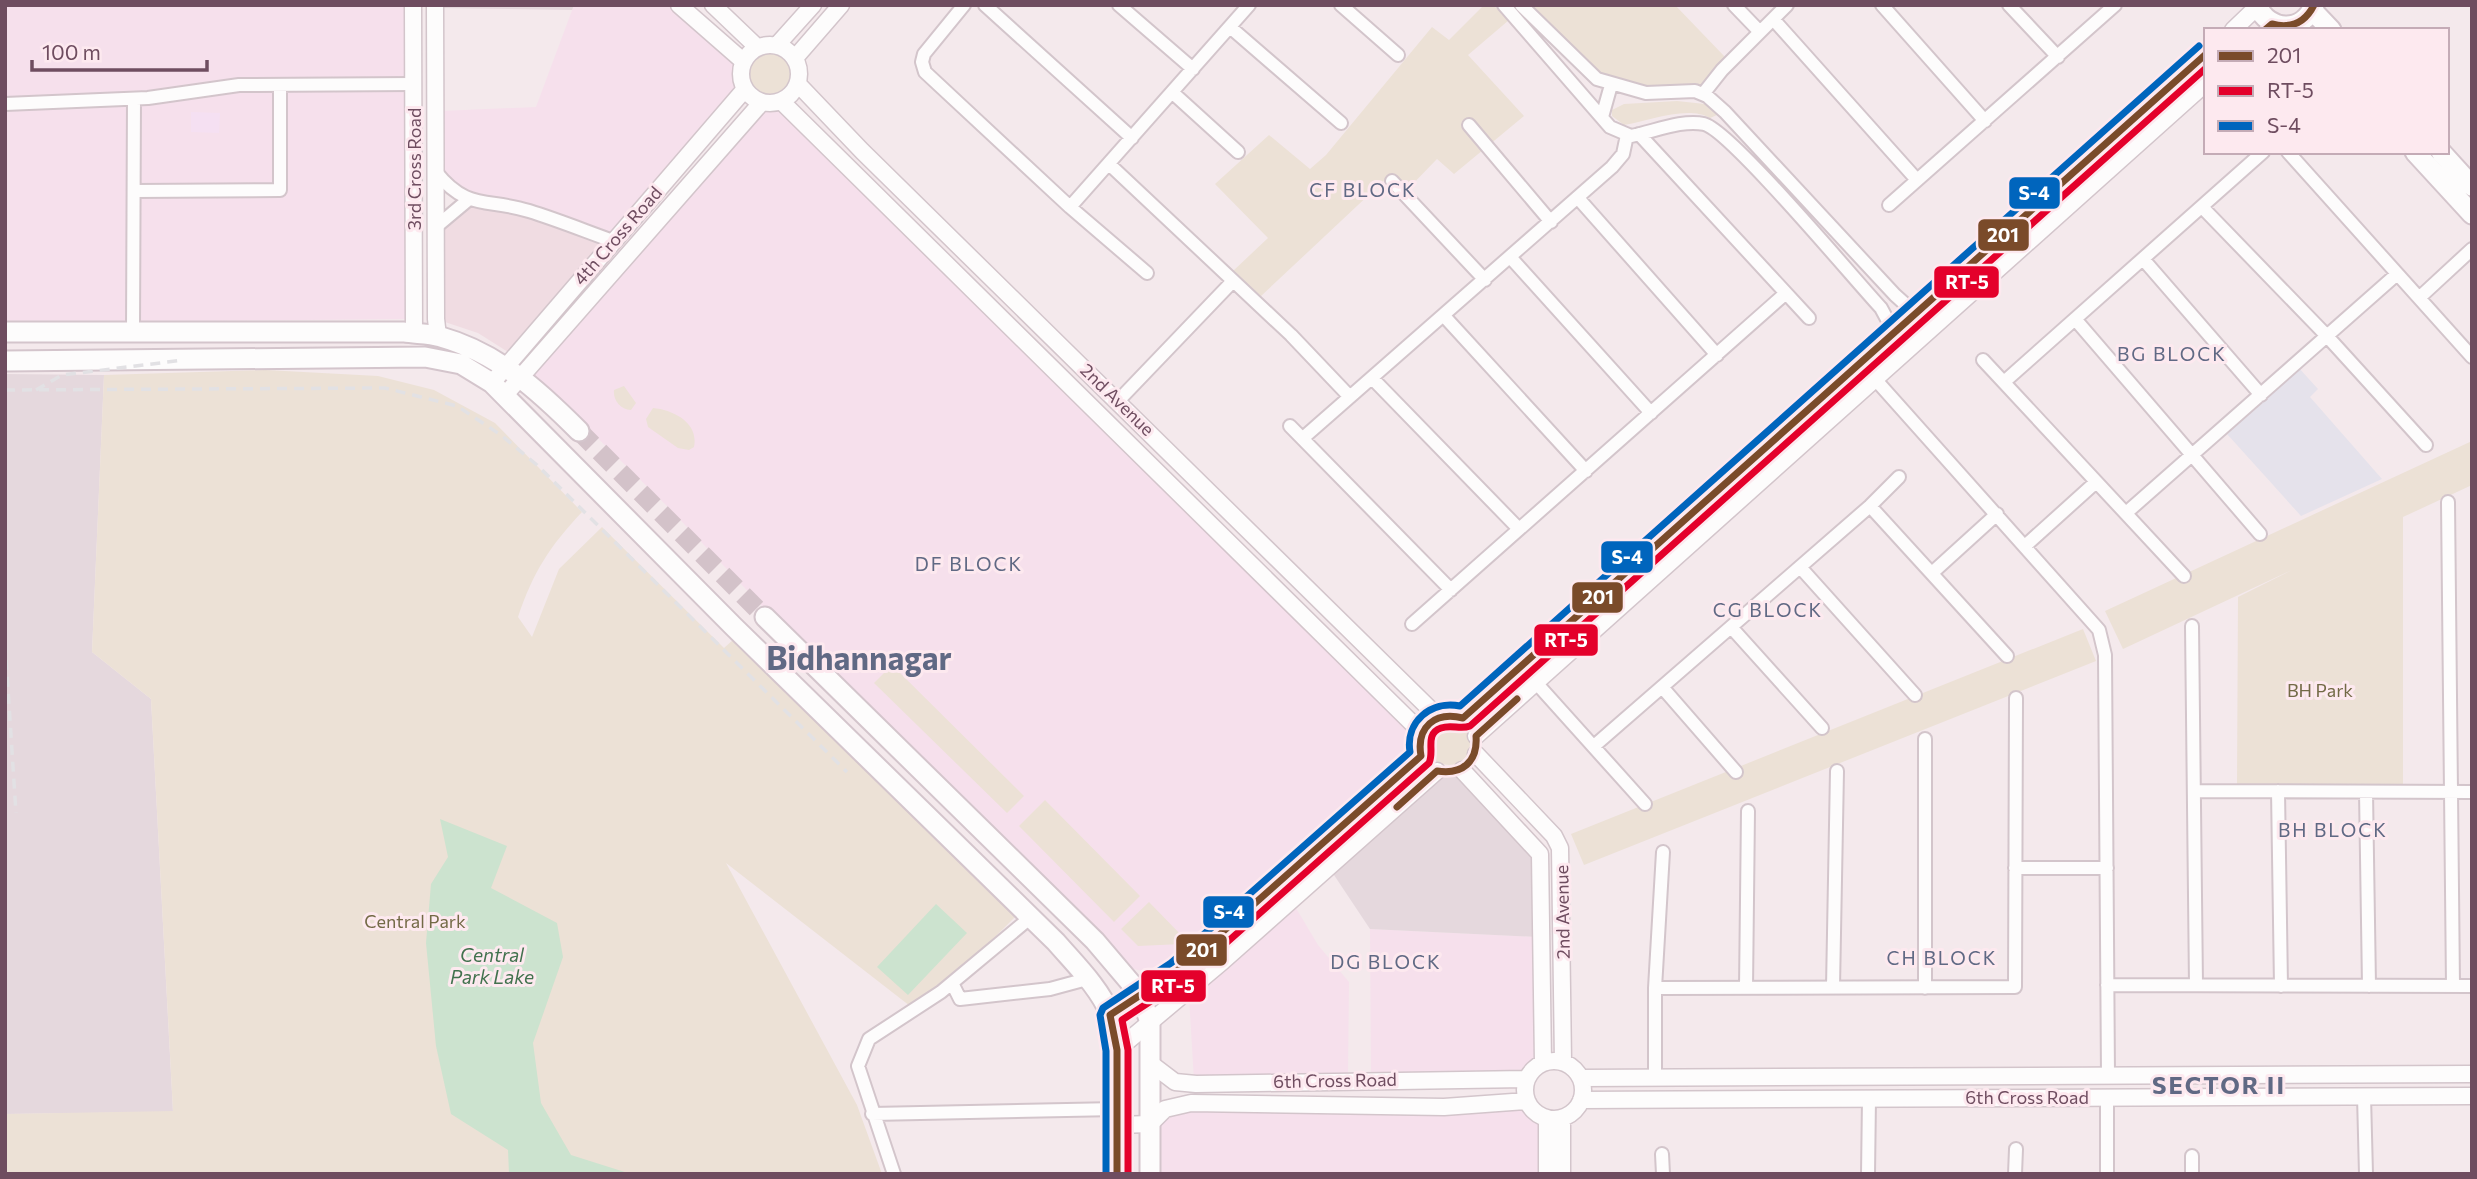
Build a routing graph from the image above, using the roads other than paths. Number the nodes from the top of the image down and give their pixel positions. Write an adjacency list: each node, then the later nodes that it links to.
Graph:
1 (413, 5): 35 (street, 3rd Cross Road)
2 (435, 5): 50 (street)
3 (679, 5): 33 (street)
4 (713, 5): 28 (street)
5 (813, 5): 27 (street)
6 (841, 5): 32 (street)
7 (964, 5): 73 (street)
8 (985, 5): 56 (street)
9 (1119, 5): 34 (street)
10 (1250, 5): 22 (street)
11 (1341, 5): 29 (street)
12 (1504, 5): 48 (street)
13 (1521, 5): 37 (street)
14 (1734, 5): 26 (street)
15 (1787, 5): 21 (street)
16 (1882, 5): 51 (street)
17 (2009, 5): 31 (street)
18 (2115, 5): 31 (street)
19 (2257, 6): 23 (main road); 24 (street)
20 (2307, 17): 23 (main road); 25 (main road)
21 (1773, 19): 26 (street); 66 (street)
22 (1230, 27): 34 (street); 52 (street)
23 (2269, 27)
24 (2234, 28)
25 (2326, 28)
26 (1760, 32): 42 (street)
27 (777, 45): 28 (street); 32 (street)
28 (757, 47): 33 (street)
29 (1398, 55)
30 (2204, 56): 90 (street)
31 (2057, 57): 51 (street)
32 (795, 58): 36 (street)
33 (743, 61): 40 (street)
34 (1194, 69): 41 (street)
35 (414, 84): 39 (street); 49 (street, 3rd Cross Road)
36 (798, 84): 44 (street); 57 (street, 2nd Avenue)
37 (1611, 85): 42 (street); 48 (street)
38 (2204, 85): 109 (street)
39 (280, 86): 43 (street); 69 (street)
40 (745, 89): 45 (street); 80 (street, 4th Cross Road)
41 (1172, 93): 56 (street); 58 (street)
42 (1703, 94): 47 (street)
43 (134, 99): 46 (street); 69 (street)
44 (781, 101): 45 (street); 64 (street, 2nd Avenue)
45 (762, 102): 108 (street)
46 (5, 104)
47 (1726, 112): 54 (street); 75 (street)
48 (1602, 117): 55 (street)
49 (415, 118): 50 (street); 96 (street, 3rd Cross Road)
50 (436, 118): 65 (street)
51 (1985, 121): 66 (street)
52 (1341, 123)
53 (1469, 125): 77 (street)
54 (1715, 129): 55 (street); 78 (street)
55 (1633, 135): 70 (street); 88 (street)
56 (1132, 138): 63 (street)
57 (862, 151): 64 (street); 104 (street, 2nd Avenue)
58 (1238, 152)
59 (2261, 154): 74 (street)
60 (2290, 154): 85 (street)
61 (2417, 154): 76 (main road)
62 (2443, 154): 68 (main road)
63 (1109, 164): 73 (street); 87 (street)
64 (847, 167): 106 (street, 2nd Avenue)
65 (436, 172): 71 (street); 79 (street)
66 (1917, 180): 72 (street)
67 (1392, 181): 86 (street)
68 (2472, 186)
69 (134, 191): 94 (street)
70 (1578, 198): 77 (street); 100 (street)
71 (468, 200): 79 (street); 80 (street)
72 (1889, 205)
73 (1070, 207): 84 (street)
74 (2202, 207): 83 (street); 97 (street)
75 (1819, 213): 78 (street); 90 (street)
76 (2472, 214)
77 (1551, 222): 82 (street)
78 (1806, 225): 99 (street)
79 (437, 226): 98 (street)
80 (613, 241): 105 (street, 4th Cross Road)
81 (2472, 249): 89 (street)
82 (1511, 258): 86 (street); 115 (street)
83 (2143, 258): 93 (street); 112 (street)
84 (1147, 273)
85 (2397, 274): 89 (street); 97 (street)
86 (1486, 280): 91 (street)
87 (1233, 281): 113 (street); 114 (street)
88 (1786, 293): 92 (street); 100 (street)
89 (2419, 298): 101 (street)
90 (1922, 308): 99 (street)
91 (1444, 316): 107 (street); 125 (street)
92 (1809, 317)
93 (2075, 319): 110 (street); 124 (street)
94 (133, 331): 95 (main road); 96 (main road)
95 (5, 332)
96 (414, 334): 98 (main road)
97 (2326, 335): 112 (street); 123 (street)
98 (438, 336): 105 (main road)
99 (1889, 338): 118 (street)
100 (1717, 355): 115 (street)
101 (2472, 357)
102 (1983, 360): 110 (street)
103 (5, 361): 111 (main road)
104 (1077, 361): 106 (street); 114 (street, 2nd Avenue)
105 (506, 366): 108 (main road); 111 (street, 4th Cross Road)
106 (1059, 376): 120 (street, 2nd Avenue)
107 (1372, 378): 113 (street); 132 (street)
108 (522, 379): 111 (street); 119 (main road)
109 (1875, 379): 122 (street); 131 (street)
110 (2004, 382): 127 (street)
111 (499, 389): 170 (main road)
112 (2261, 395): 124 (street)
113 (1350, 397): 121 (street)
114 (1118, 401): 116 (street, 2nd Avenue)
115 (1651, 413): 125 (street)
116 (1138, 421): 120 (street); 149 (street, 2nd Avenue)
117 (1290, 426): 121 (street)
118 (1789, 427): 122 (street); 144 (street)
119 (579, 431)
120 (1122, 438): 152 (street, 2nd Avenue)
121 (1303, 438): 138 (street)
122 (1803, 444): 145 (street)
123 (2426, 445)
124 (2191, 456): 130 (street); 133 (street)
125 (1586, 471): 132 (street)
126 (1899, 477): 129 (street)
127 (2096, 482): 130 (street); 134 (street)
128 (2448, 502): 165 (street)
129 (1870, 506): 135 (street); 136 (street)
130 (2126, 513): 137 (street)
131 (1997, 514): 134 (street); 136 (street)
132 (1519, 529): 138 (street)
133 (2260, 534)
134 (2025, 546): 173 (street)
135 (1800, 567): 142 (street); 147 (street)
136 (1932, 573): 143 (street)
137 (2184, 576)
138 (1451, 590): 140 (street)
139 (765, 617): 167 (main road)
140 (1412, 624)
141 (2192, 626): 162 (street)
142 (1731, 627): 146 (street); 151 (street)
143 (2007, 656)
144 (1521, 666): 145 (street); 150 (street)
145 (1538, 681): 153 (street); 155 (street)
146 (1662, 687): 155 (street); 161 (street)
147 (1915, 695)
148 (2016, 698): 172 (street)
149 (1437, 716): 150 (street); 152 (street)
150 (1463, 718): 153 (street)
151 (1822, 728)
152 (1421, 732): 157 (street)
153 (1476, 736): 156 (street)
154 (1925, 740): 186 (street)
155 (1594, 746): 168 (street)
156 (1476, 754): 158 (street); 191 (street, 2nd Avenue)
157 (1421, 756): 159 (street); 187 (street)
158 (1462, 770): 159 (street); 193 (street, 2nd Avenue)
159 (1437, 771): 189 (street)
160 (1837, 771): 183 (street)
161 (1736, 772)
162 (2194, 791): 163 (street); 178 (street)
163 (2278, 791): 164 (street); 179 (street)
164 (2366, 792): 165 (street); 180 (street)
165 (2451, 792): 166 (street); 181 (street)
166 (2472, 792)
167 (954, 804): 170 (main road); 187 (main road)
168 (1645, 804)
169 (1748, 811): 185 (street)
170 (936, 824): 174 (main road)
171 (1663, 852): 184 (street)
172 (2015, 868): 173 (street); 186 (street)
173 (2107, 868): 177 (street)
174 (1031, 917): 175 (main road); 176 (street)
175 (1087, 979): 176 (street); 188 (main road)
176 (951, 984): 217 (street)
177 (2108, 985): 178 (street); 198 (street)
178 (2196, 985): 179 (street)
179 (2281, 986): 180 (street)
180 (2369, 986): 181 (street)
181 (2453, 986): 182 (street)
182 (2472, 986)
183 (1833, 987): 185 (street); 186 (street)
184 (1655, 988): 185 (street); 202 (street)
185 (1746, 988)
186 (1925, 988)
187 (1140, 994): 188 (street); 189 (main road)
188 (1110, 1015): 190 (main road)
189 (1150, 1023): 190 (street); 192 (main road)
190 (1117, 1050): 218 (main road)
191 (1563, 1062): 193 (street); 201 (street)
192 (1150, 1063): 204 (street, 6th Cross Road); 220 (main road)
193 (1543, 1063): 203 (street)
194 (2472, 1074): 195 (street, 6th Cross Road)
195 (2302, 1075): 199 (street, 6th Cross Road); 210 (street)
196 (1809, 1076): 200 (street, 6th Cross Road); 202 (street, 6th Cross Road); 207 (street)
197 (2046, 1076): 198 (street, 6th Cross Road); 200 (street, 6th Cross Road); 213 (street)
198 (2108, 1076): 199 (street, 6th Cross Road)
199 (2165, 1076): 209 (street)
200 (1922, 1077): 212 (street)
201 (1581, 1078): 202 (street, 6th Cross Road); 214 (street)
202 (1655, 1078)
203 (1527, 1079): 204 (street, 6th Cross Road); 215 (street)
204 (1341, 1082): 216 (street)
205 (2364, 1096): 206 (street, 6th Cross Road); 210 (street, 6th Cross Road); 234 (street)
206 (2472, 1096)
207 (1809, 1097): 211 (street, 6th Cross Road); 214 (street, 6th Cross Road)
208 (2107, 1097): 209 (street, 6th Cross Road); 213 (street, 6th Cross Road); 232 (street)
209 (2166, 1097): 210 (street, 6th Cross Road)
210 (2302, 1097)
211 (1869, 1098): 212 (street, 6th Cross Road); 230 (street)
212 (1923, 1098): 213 (street, 6th Cross Road)
213 (2045, 1098)
214 (1581, 1100): 219 (street)
215 (1527, 1101): 216 (street); 219 (street)
216 (1342, 1103): 220 (street)
217 (872, 1114): 218 (street); 224 (street)
218 (1117, 1117): 220 (street); 225 (main road)
219 (1554, 1118): 227 (street); 228 (street)
220 (1150, 1124): 226 (main road)
221 (2016, 1149): 231 (street)
222 (1662, 1154): 229 (street)
223 (2192, 1156): 233 (street)
224 (894, 1174)
225 (1117, 1174)
226 (1150, 1174)
227 (1547, 1174)
228 (1562, 1174)
229 (1663, 1174)
230 (1868, 1174)
231 (2015, 1174)
232 (2107, 1174)
233 (2192, 1174)
234 (2366, 1174)

